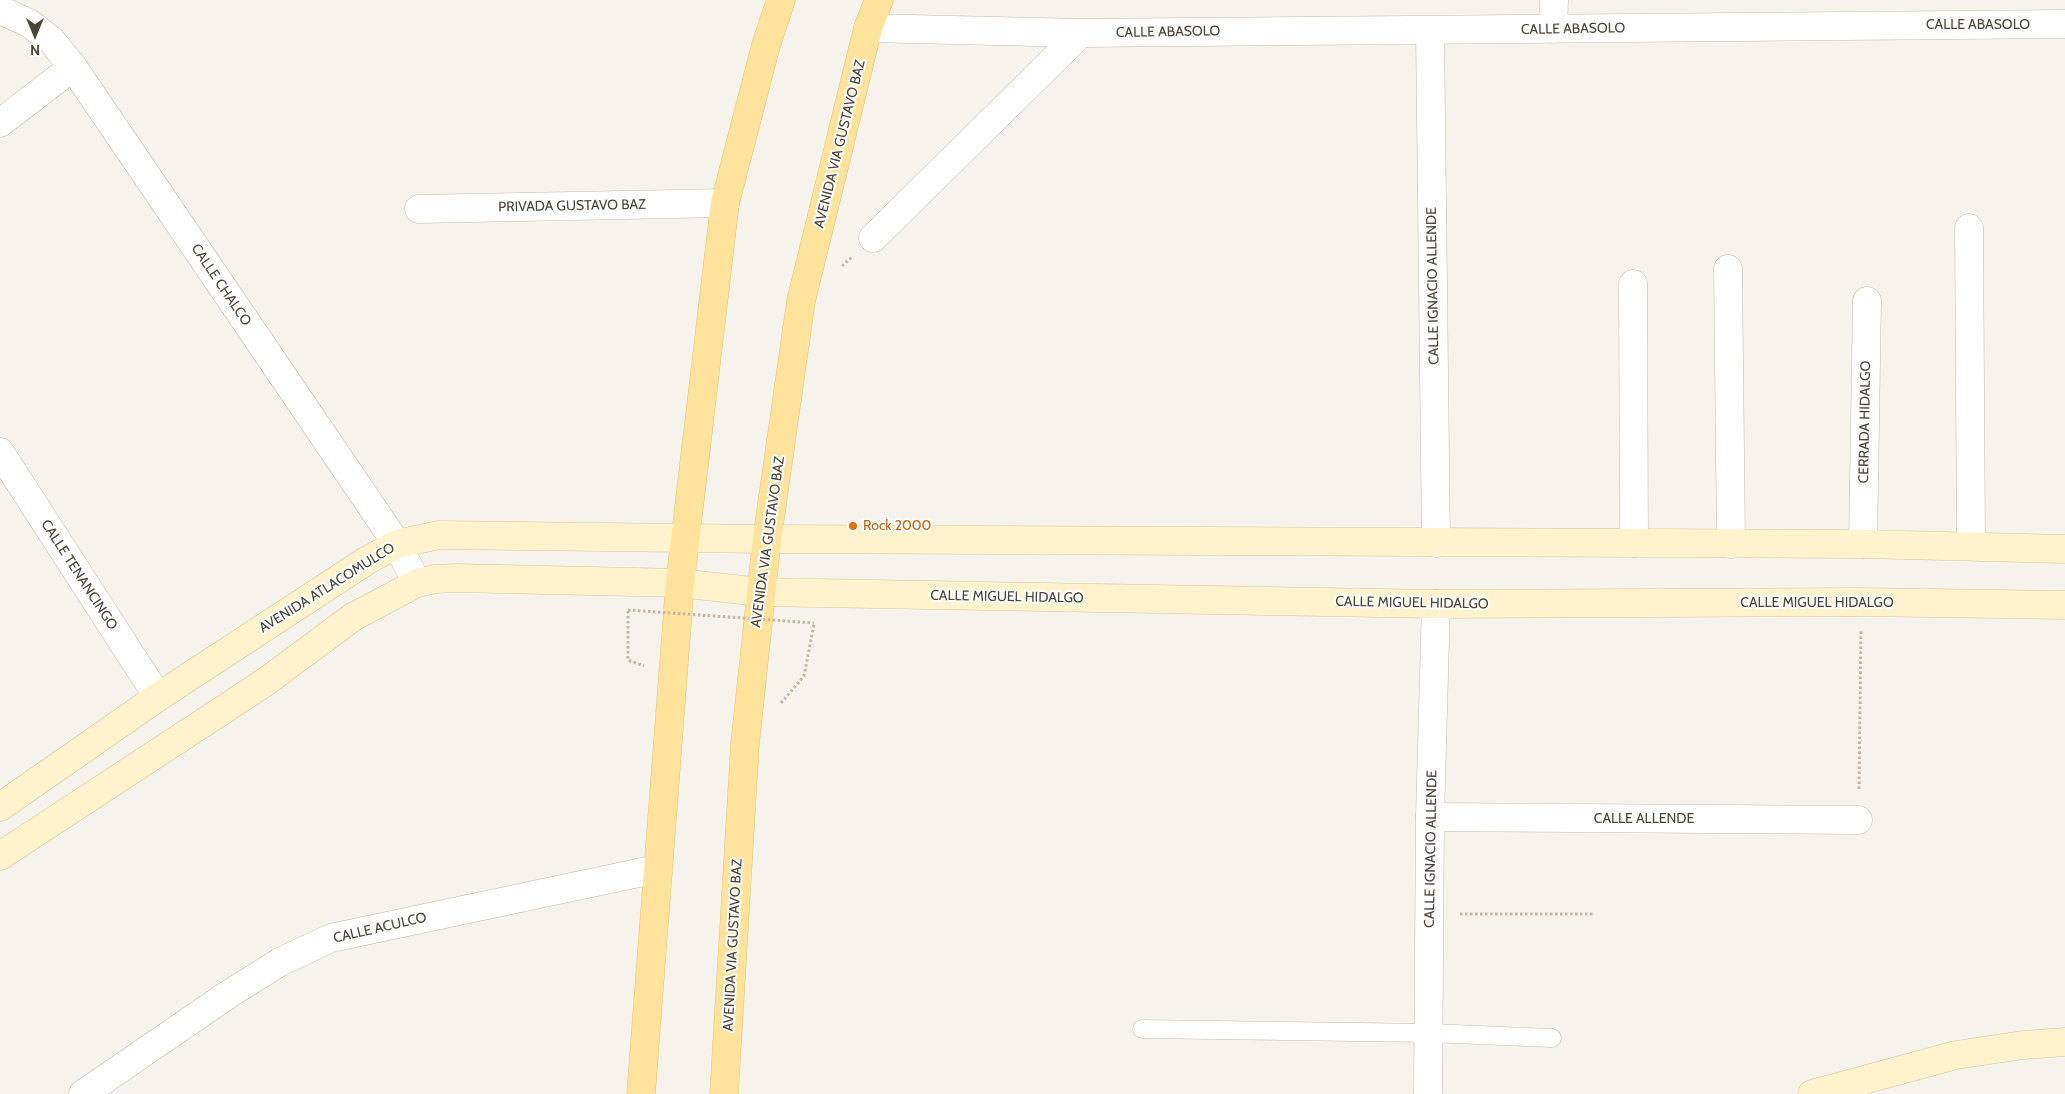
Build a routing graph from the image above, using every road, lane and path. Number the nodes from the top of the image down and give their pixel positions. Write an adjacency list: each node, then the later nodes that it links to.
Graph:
1 (781, 0): 12 (main road)
2 (879, 0): 6 (main road, AVENIDA VIA GUSTAVO BAZ)
3 (1554, 0): 7 (street)
4 (0, 10): 10 (street, CALLE CHALCO)
5 (2065, 24): 7 (street, CALLE ABASOLO)
6 (868, 28): 9 (street, CALLE ABASOLO); 21 (main road, AVENIDA VIA GUSTAVO BAZ)
7 (1553, 29): 8 (street, CALLE ABASOLO)
8 (1430, 30): 9 (street, CALLE ABASOLO); 22 (street, CALLE IGNACIO ALLENDE)
9 (1081, 33): 15 (street)
10 (73, 67): 11 (street); 24 (street, CALLE CHALCO)
11 (0, 123)
12 (725, 203): 13 (street, PRIVADA GUSTAVO BAZ); 20 (main road)
13 (419, 208)
14 (1970, 228): 27 (street)
15 (873, 238)
16 (1728, 269): 25 (street)
17 (1633, 284): 23 (street)
18 (1867, 301): 26 (street, CERRADA HIDALGO)
19 (0, 452): 37 (street, CALLE TENANCINGO)
20 (686, 537): 21 (main road, AVENIDA ATLACOMULCO); 24 (main road, AVENIDA ATLACOMULCO); 30 (main road)
21 (767, 539): 22 (main road); 31 (main road, AVENIDA VIA GUSTAVO BAZ)
22 (1436, 543): 23 (main road)
23 (1634, 543): 25 (main road)
24 (397, 544): 29 (street, CALLE CHALCO); 37 (main road, AVENIDA ATLACOMULCO)
25 (1731, 544): 26 (main road)
26 (1863, 544): 27 (main road)
27 (1972, 546): 28 (main road)
28 (2065, 549)
29 (417, 583): 30 (main road); 41 (main road)
30 (680, 583): 31 (main road); 42 (main road)
31 (760, 592): 33 (main road, CALLE MIGUEL HIDALGO); 51 (main road, AVENIDA VIA GUSTAVO BAZ)
32 (1861, 602): 33 (main road, CALLE MIGUEL HIDALGO); 34 (main road, CALLE MIGUEL HIDALGO); 40 (path)
33 (1436, 604): 39 (street, CALLE IGNACIO ALLENDE)
34 (2065, 604)
35 (628, 660): 36 (path, bridge)
36 (804, 676)
37 (158, 697): 38 (main road, AVENIDA ATLACOMULCO)
38 (0, 807)
39 (1430, 817): 40 (street, CALLE ALLENDE); 43 (street, CALLE IGNACIO ALLENDE)
40 (1858, 820)
41 (0, 856)
42 (657, 869): 49 (street, CALLE ACULCO); 50 (main road)
43 (1430, 914): 44 (path); 46 (street, CALLE IGNACIO ALLENDE)
44 (1595, 914)
45 (1142, 1029): 46 (lane)
46 (1429, 1033): 47 (lane); 52 (street, CALLE IGNACIO ALLENDE)
47 (1552, 1038)
48 (2065, 1042): 53 (main road)
49 (83, 1094)
50 (641, 1094)
51 (724, 1094)
52 (1428, 1094)
53 (1812, 1094)

